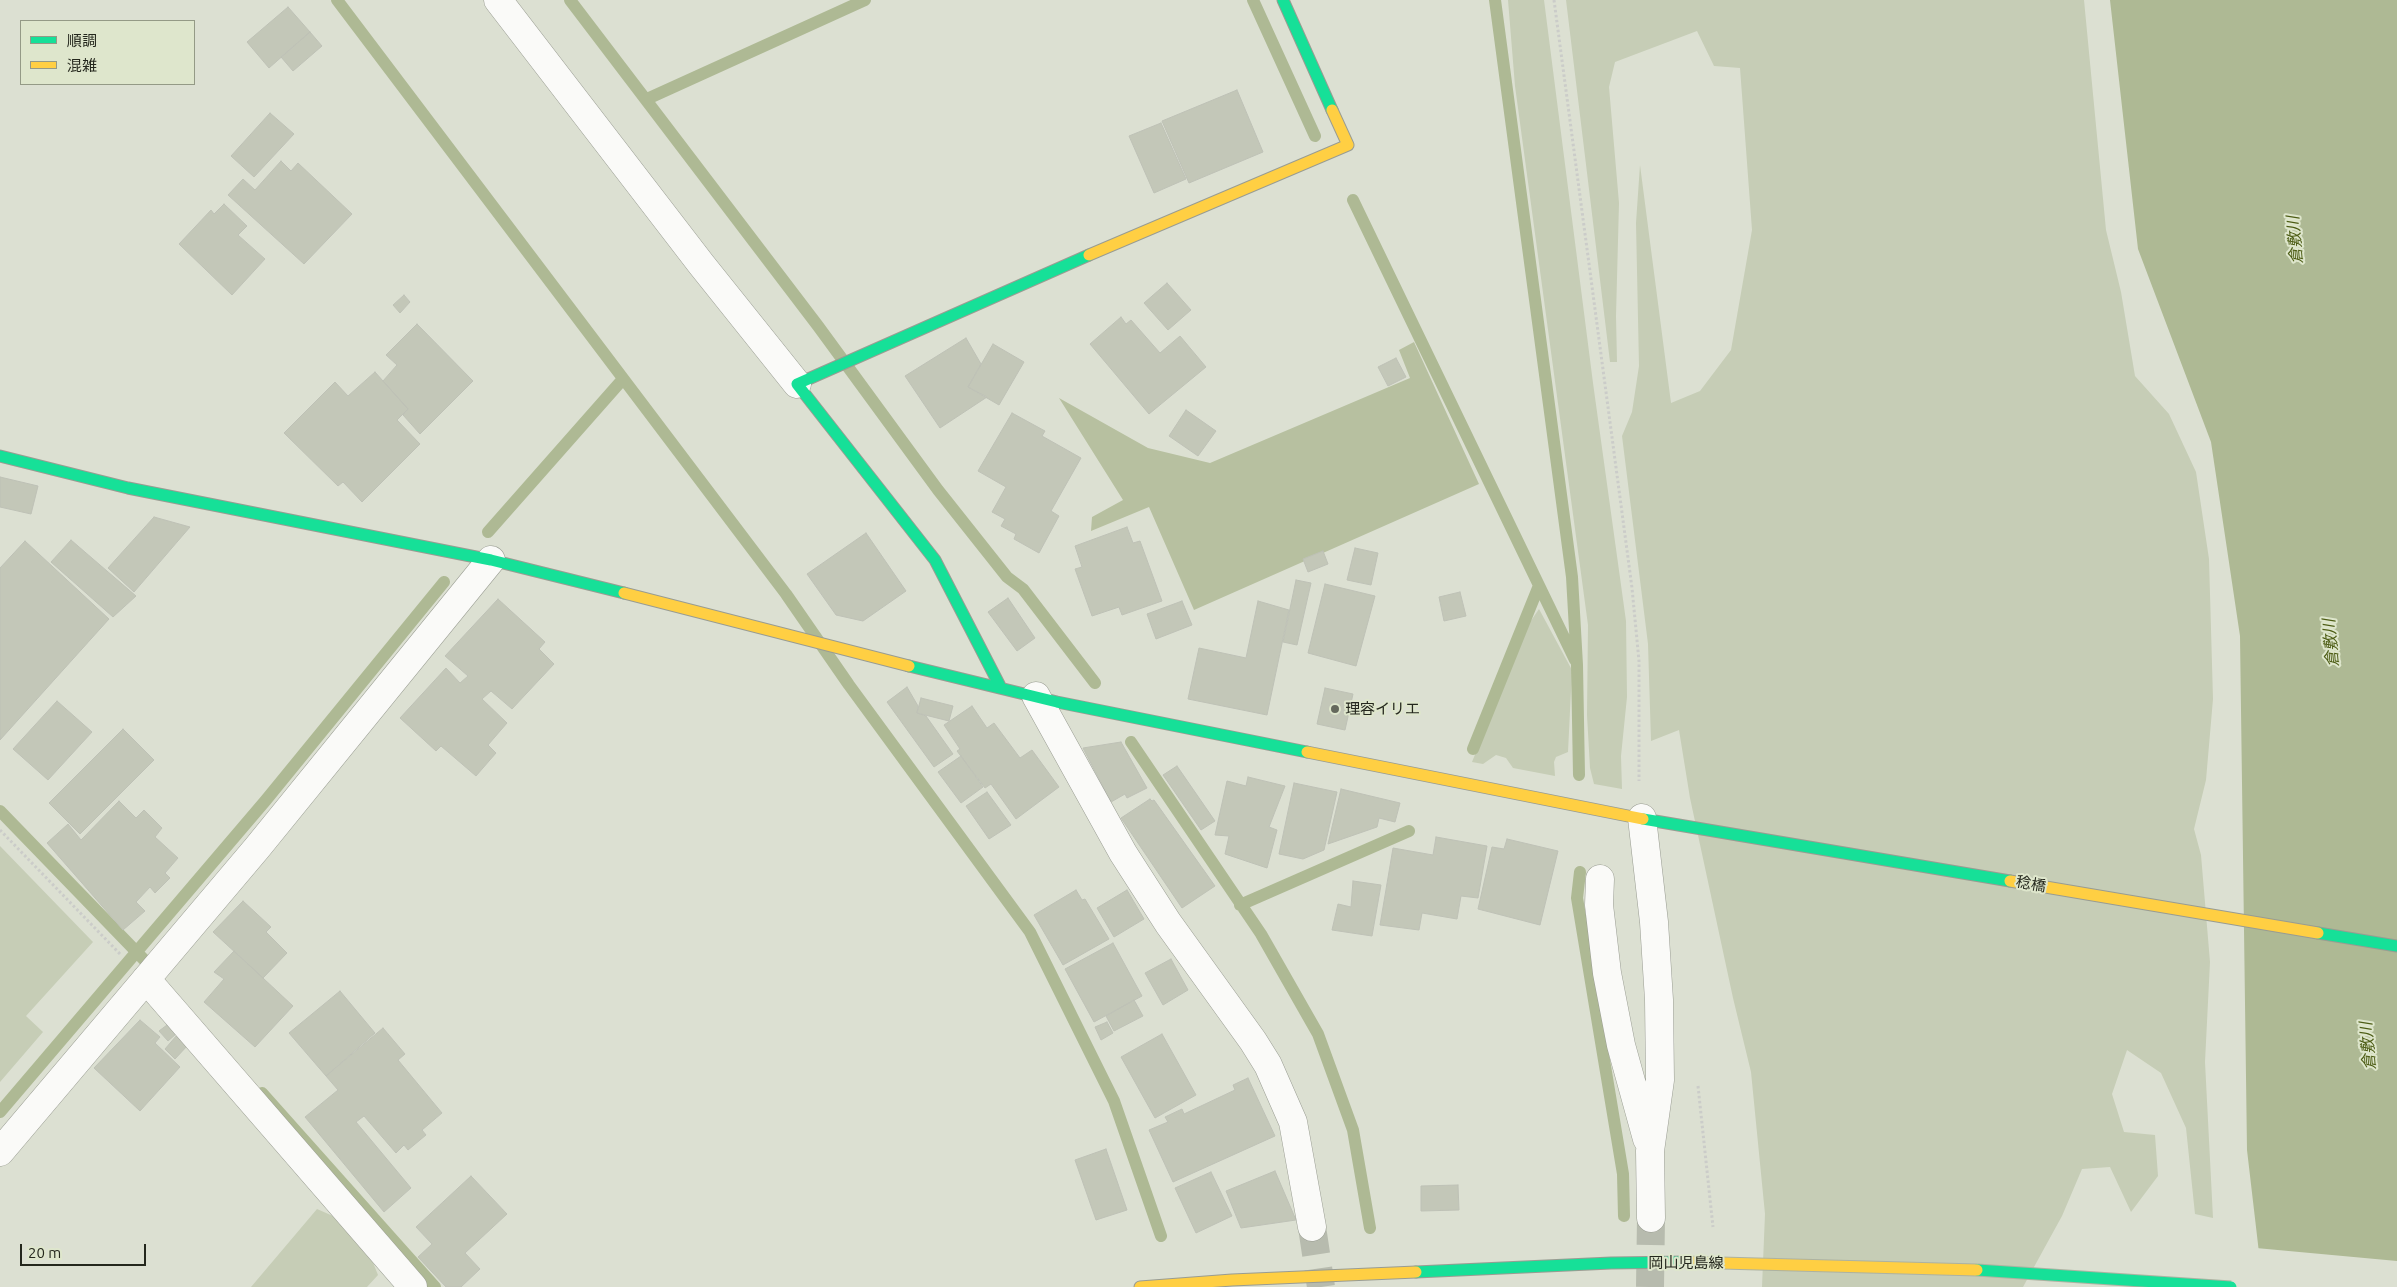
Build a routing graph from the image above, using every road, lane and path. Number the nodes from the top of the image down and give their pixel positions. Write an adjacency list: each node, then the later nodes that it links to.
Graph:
1 (498, 0): 4 (street)
2 (1284, 0): 4 (street)
3 (1554, 0): 9 (path)
4 (797, 384): 7 (street)
5 (0, 456): 6 (street, 稔橋)
6 (491, 560): 7 (street, 稔橋); 14 (street)
7 (1001, 688): 8 (street, 稔橋)
8 (1036, 696): 9 (street, 稔橋); 19 (street)
9 (1653, 821): 12 (street, 稔橋); 16 (street)
10 (0, 830): 13 (path)
11 (1600, 879): 16 (street)
12 (2397, 946)
13 (120, 953)
14 (152, 972): 17 (street); 21 (street)
15 (1698, 1084): 20 (path)
16 (1650, 1150): 18 (street)
17 (0, 1152)
18 (1651, 1218)
19 (1312, 1227)
20 (1713, 1230)
21 (413, 1287)
22 (1140, 1287): 23 (street, 岡山児島線, bridge)
23 (2231, 1287)

